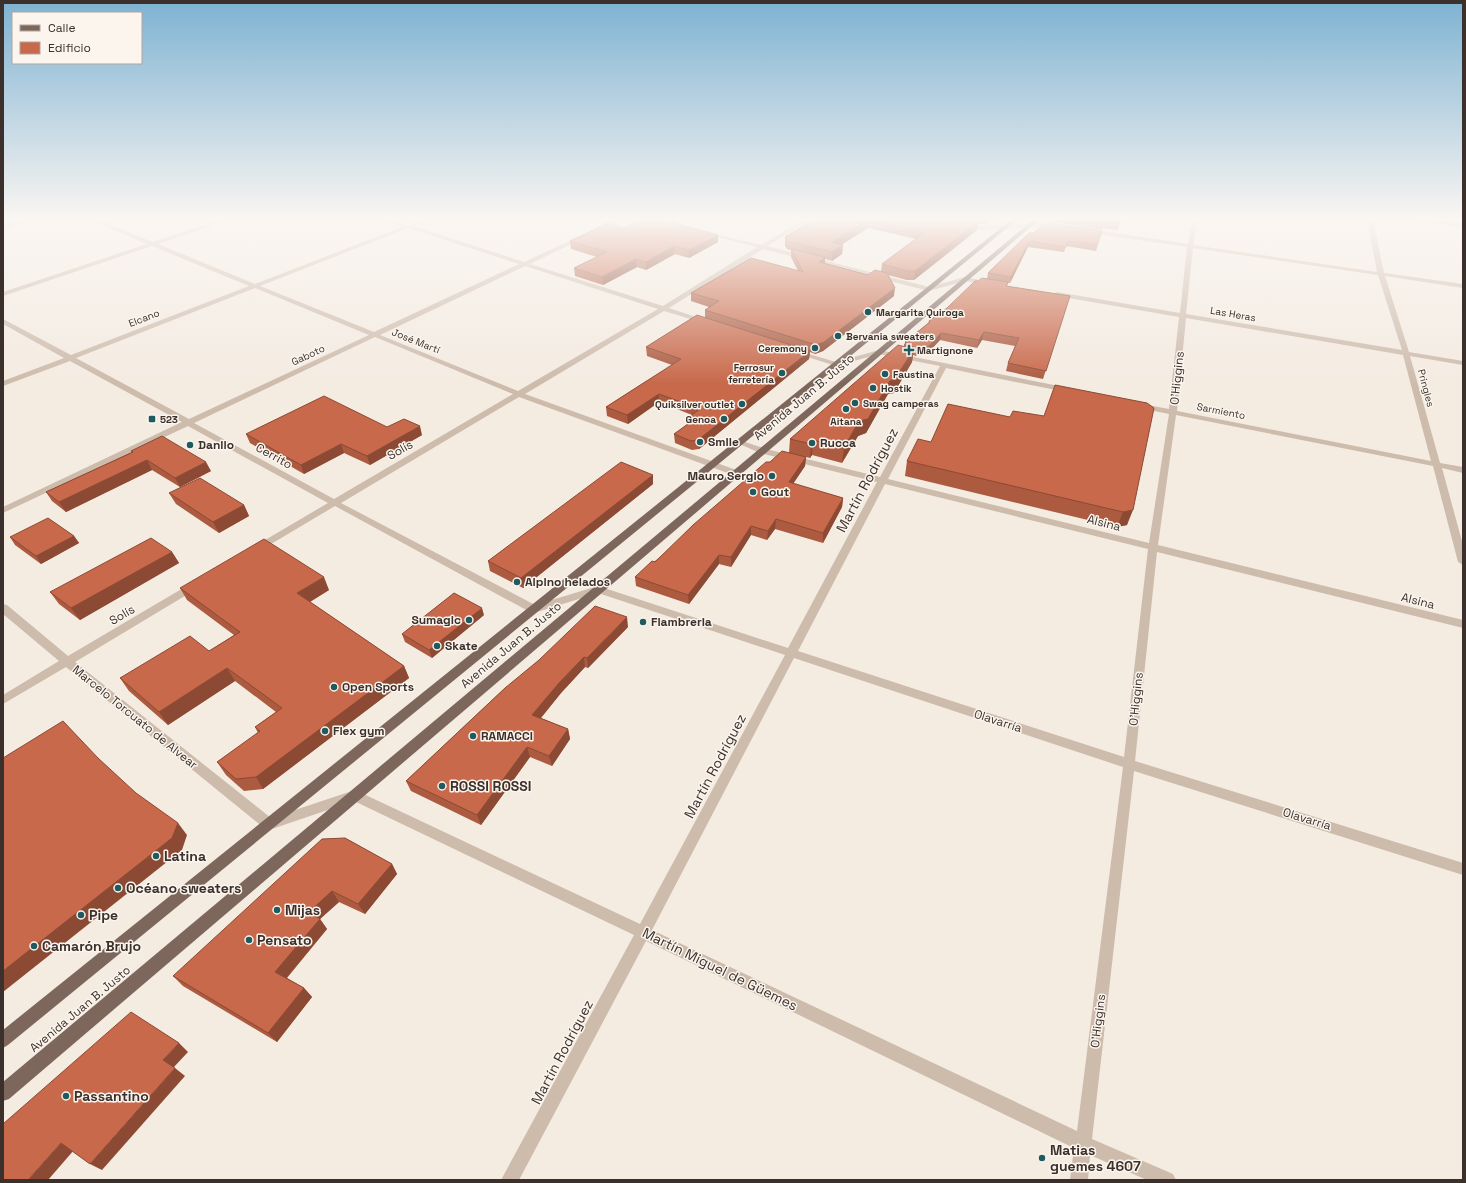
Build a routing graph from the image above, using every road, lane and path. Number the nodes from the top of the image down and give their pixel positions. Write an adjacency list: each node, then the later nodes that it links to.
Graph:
1 (62, 274): 19 (street)
2 (226, 274): 15 (street, José Martí)
3 (285, 274): 15 (street, Elcano)
4 (503, 274): 24 (street, Gaboto)
5 (557, 274): 20 (street)
6 (718, 274): 20 (street, Solís)
7 (870, 274): 17 (street)
8 (947, 274): 17 (main road, Avenida Juan B. Justo)
9 (972, 274): 13 (main road, Avenida Juan B. Justo)
10 (1187, 274): 21 (street, O'Higgins)
11 (1381, 274): 27 (street, Pringles)
12 (1382, 274): 16 (street)
13 (966, 279): 14 (street); 17 (street); 26 (main road, Avenida Juan B. Justo)
14 (997, 284)
15 (255, 286): 24 (street, José Martí); 28 (street, Elcano)
16 (1463, 286)
17 (929, 289): 30 (main road, Avenida Juan B. Justo)
18 (1051, 293): 21 (street, Las Heras)
19 (3, 294)
20 (664, 308): 23 (street); 34 (street, Solís)
21 (1183, 316): 27 (street, Las Heras); 36 (street, O'Higgins)
22 (3, 321): 28 (street, Cerrito)
23 (716, 326)
24 (375, 335): 34 (street, José Martí); 37 (street, Gaboto)
25 (791, 350): 30 (street)
26 (879, 352): 30 (street); 31 (street); 39 (main road, Avenida Juan B. Justo)
27 (1406, 353): 29 (street, Las Heras); 41 (street, Pringles)
28 (70, 358): 32 (street, Elcano); 37 (street, Cerrito)
29 (1463, 363)
30 (836, 364): 38 (main road, Avenida Juan B. Justo)
31 (944, 365): 33 (street); 44 (street, Martín Rodríguez)
32 (3, 384)
33 (1074, 392)
34 (519, 394): 40 (street, José Martí); 45 (street, Solís)
35 (1135, 404): 36 (street, Sarmiento)
36 (1173, 412): 41 (street, Sarmiento); 47 (street, O'Higgins)
37 (188, 422): 45 (street, Cerrito); 46 (street, Gaboto)
38 (739, 442): 39 (street, Alsina); 40 (main road, Avenida Juan B. Justo)
39 (762, 451): 43 (main road, Avenida Juan B. Justo); 44 (street, Alsina)
40 (712, 464): 43 (street, José Martí); 53 (main road, Avenida Juan B. Justo)
41 (1436, 464): 42 (street, Sarmiento); 49 (street, Pringles)
42 (1463, 470)
43 (736, 473): 51 (main road, Avenida Juan B. Justo)
44 (884, 480): 47 (street, Alsina); 55 (street, Martín Rodríguez)
45 (335, 503): 48 (street, Solís); 53 (street, Cerrito)
46 (3, 510)
47 (1153, 547): 54 (street, Alsina); 58 (street, O'Higgins)
48 (252, 552)
49 (1463, 562)
50 (204, 580): 56 (street, Solís)
51 (598, 589): 53 (street); 55 (street, Olavarría); 59 (main road, Avenida Juan B. Justo)
52 (3, 608): 56 (street, Marcelo Torcuato de Alvear)
53 (534, 609): 60 (main road, Avenida Juan B. Justo)
54 (1463, 624)
55 (792, 653): 58 (street, Olavarría); 62 (street, Martín Rodríguez)
56 (67, 662): 57 (street, Solís); 60 (street, Marcelo Torcuato de Alvear)
57 (3, 700)
58 (1129, 764): 61 (street, Olavarría); 65 (street, O'Higgins)
59 (355, 795): 60 (street); 62 (street, Martín Miguel de Güemes); 64 (main road, Avenida Juan B. Justo)
60 (269, 824): 63 (main road, Avenida Juan B. Justo)
61 (1463, 869)
62 (643, 932): 65 (street, Martín Miguel de Güemes); 66 (street, Martín Rodríguez)
63 (3, 1040)
64 (3, 1093)
65 (1083, 1143): 67 (street, O'Higgins); 68 (street, Martín Miguel de Güemes)
66 (510, 1180)
67 (1079, 1180)
68 (1167, 1180)

